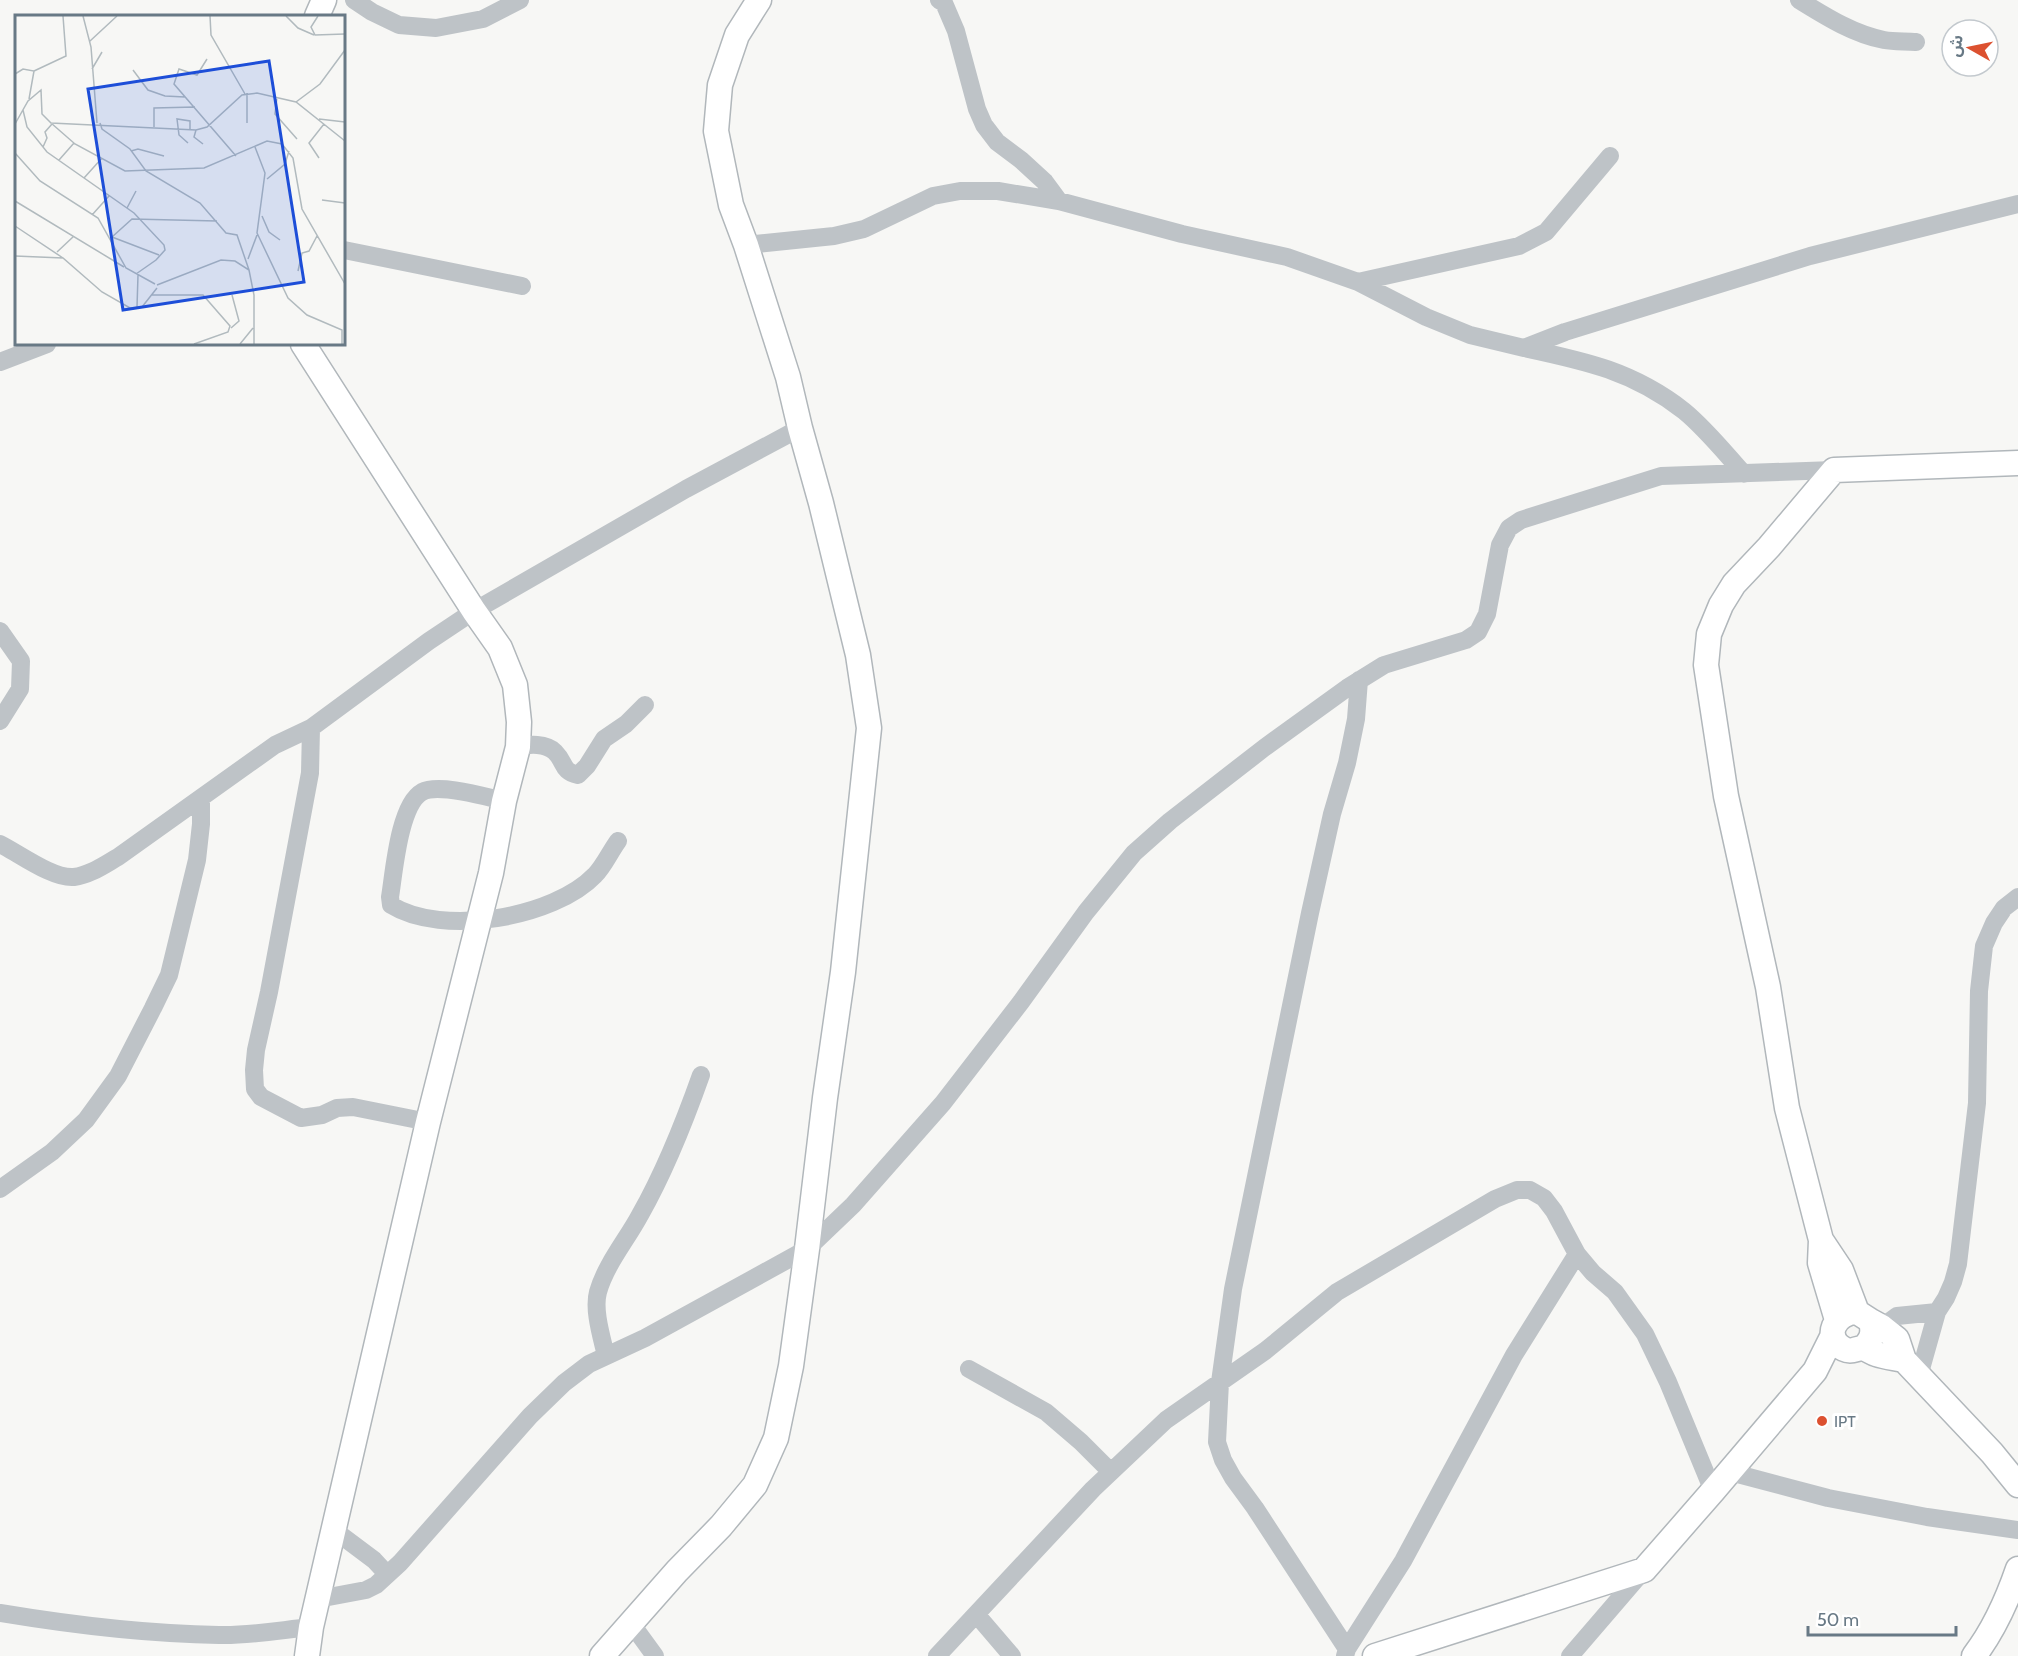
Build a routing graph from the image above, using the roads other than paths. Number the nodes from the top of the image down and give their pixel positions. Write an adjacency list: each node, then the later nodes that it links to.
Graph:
1 (324, 0): 7 (street)
2 (354, 0): 3 (street)
3 (520, 0)
4 (759, 0): 12 (street)
5 (939, 0): 10 (street)
6 (1799, 0): 8 (street)
7 (317, 15)
8 (1916, 42)
9 (1610, 156): 14 (street)
10 (1059, 201): 12 (street); 14 (street)
11 (2018, 204): 18 (street)
12 (746, 245): 20 (street)
13 (345, 250): 15 (street)
14 (1358, 282): 18 (street)
15 (522, 286)
16 (44, 345): 19 (street)
17 (304, 345): 24 (street)
18 (1524, 348): 23 (street)
19 (0, 362)
20 (800, 428): 24 (street); 40 (street)
21 (2018, 463): 22 (street)
22 (1834, 470): 23 (street); 43 (street)
23 (1744, 474): 26 (street)
24 (474, 611): 29 (street); 30 (street)
25 (0, 631): 28 (street)
26 (1359, 681): 40 (street); 47 (street)
27 (645, 705): 30 (street)
28 (0, 721)
29 (311, 728): 31 (street); 38 (street)
30 (518, 747): 32 (street)
31 (201, 798): 34 (street); 39 (street)
32 (504, 801): 36 (street); 36 (street)
33 (618, 841): 36 (street)
34 (0, 844)
35 (2018, 897): 42 (street)
36 (478, 921): 38 (street)
37 (701, 1076): 44 (street)
38 (428, 1122): 52 (street)
39 (0, 1189)
40 (807, 1249): 44 (street); 60 (street)
41 (1577, 1254): 47 (street); 51 (street); 62 (street)
42 (1937, 1312): 43 (street); 45 (street)
43 (1856, 1330): 45 (street); 49 (street)
44 (606, 1356): 56 (street)
45 (1912, 1368): 50 (street)
46 (969, 1369): 48 (street)
47 (1220, 1382): 48 (street); 62 (street)
48 (1111, 1472): 59 (street)
49 (1730, 1472): 51 (street); 53 (street)
50 (2018, 1485)
51 (1713, 1491): 55 (street)
52 (334, 1530): 56 (street); 57 (street)
53 (2018, 1530)
54 (2018, 1569): 70 (street)
55 (1644, 1570): 68 (street); 69 (street)
56 (387, 1574): 57 (street)
57 (318, 1599): 61 (street)
58 (0, 1613): 61 (street)
59 (976, 1614): 66 (street); 67 (street)
60 (631, 1623): 64 (street); 65 (street)
61 (311, 1627): 63 (street)
62 (1346, 1652)
63 (307, 1656)
64 (602, 1656)
65 (655, 1656)
66 (937, 1656)
67 (1012, 1656)
68 (1375, 1656)
69 (1570, 1656)
70 (1974, 1656)

